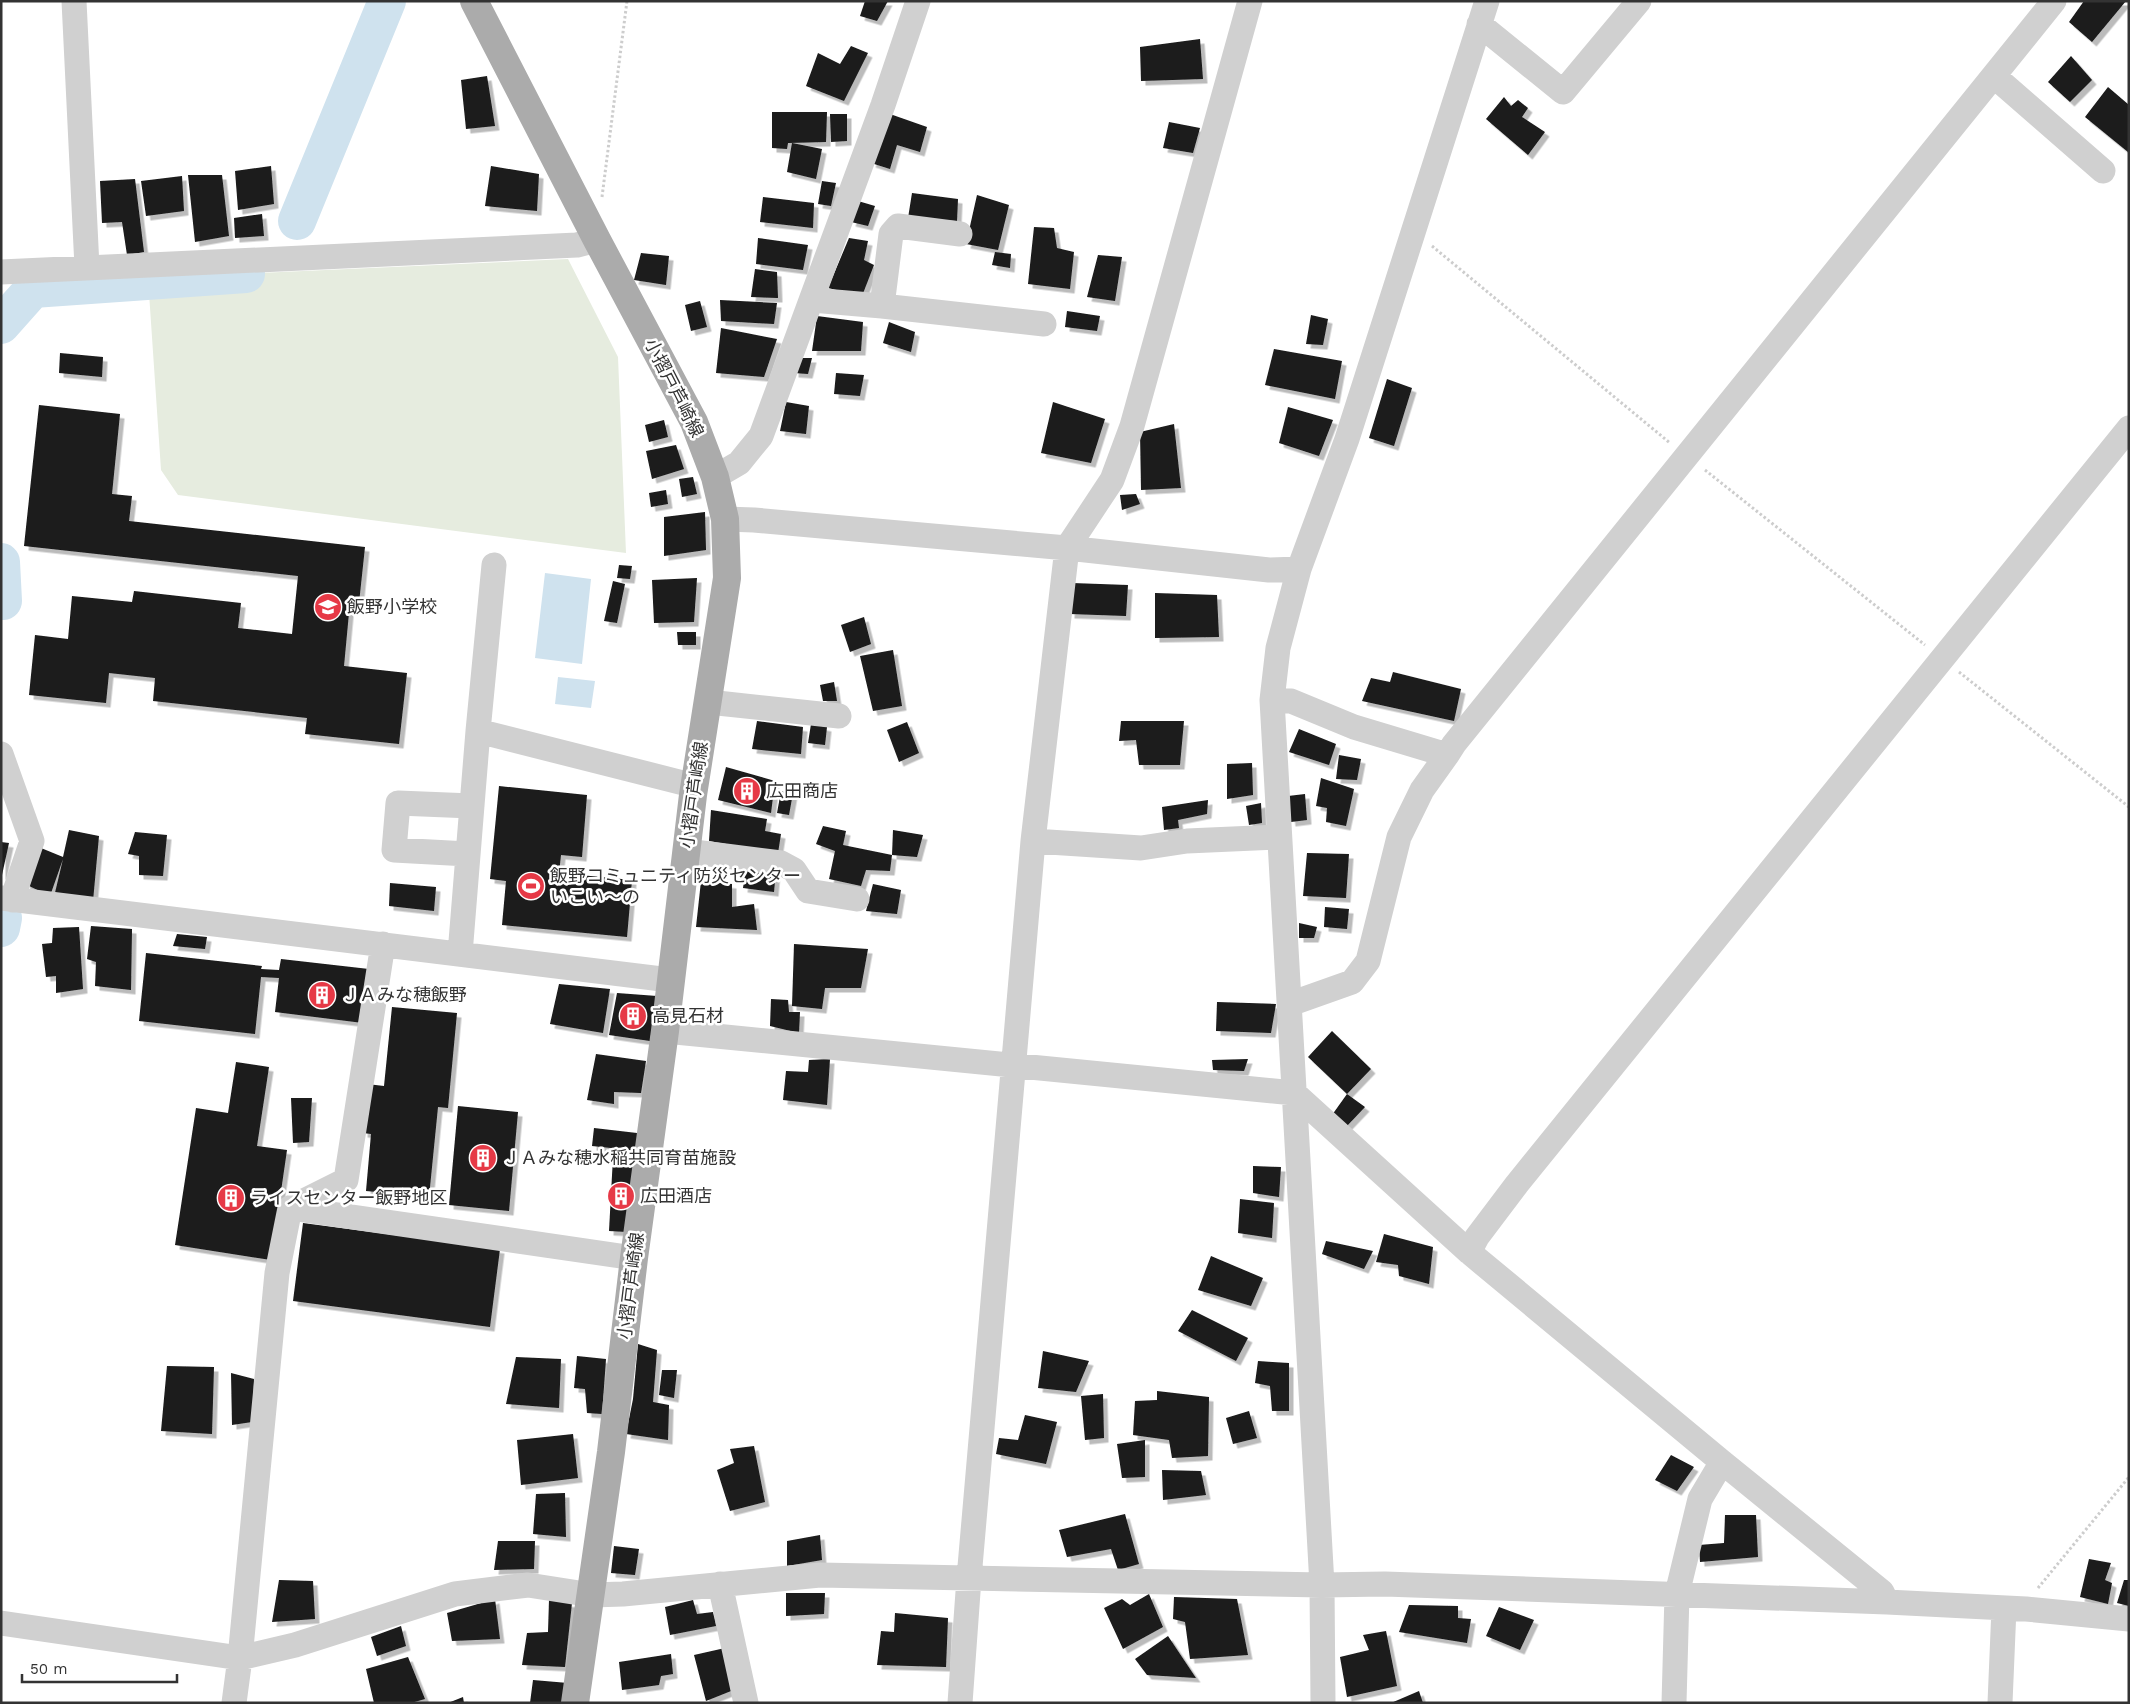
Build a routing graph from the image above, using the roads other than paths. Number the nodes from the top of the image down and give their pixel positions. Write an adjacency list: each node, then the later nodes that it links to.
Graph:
1 (74, 1): 12 (street)
2 (474, 1): 11 (main road, 小摺戸芦崎線)
3 (918, 1): 14 (street)
4 (1250, 1): 20 (street)
5 (1640, 1): 7 (street)
6 (2054, 1): 8 (street)
7 (1483, 12): 22 (street)
8 (1994, 76): 9 (street); 28 (street)
9 (2102, 171)
10 (960, 234): 15 (street)
11 (597, 240): 12 (street); 18 (main road, 小摺戸芦崎線)
12 (87, 268): 13 (street)
13 (1, 272)
14 (812, 300): 15 (street); 18 (street)
15 (882, 306): 16 (street)
16 (1044, 324)
17 (2129, 428): 45 (street)
18 (715, 477): 19 (main road, 小摺戸芦崎線)
19 (725, 519): 20 (street); 24 (main road, 小摺戸芦崎線)
20 (1067, 548): 22 (street); 32 (street)
21 (494, 565): 26 (street)
22 (1299, 569): 23 (street)
23 (1272, 700): 28 (street); 31 (street)
24 (708, 702): 25 (street); 29 (main road, 小摺戸芦崎線)
25 (839, 716)
26 (478, 731): 29 (street); 30 (street)
27 (1, 754): 35 (street)
28 (1447, 755): 40 (street)
29 (695, 786): 33 (main road, 小摺戸芦崎線)
30 (472, 806): 34 (street); 34 (street)
31 (1279, 837): 32 (street); 40 (street)
32 (1033, 841): 42 (street)
33 (686, 851): 36 (street); 39 (main road, 小摺戸芦崎線)
34 (468, 854): 38 (street)
35 (7, 899): 37 (street)
36 (857, 899)
37 (383, 944): 38 (street); 44 (street)
38 (460, 954): 39 (street)
39 (670, 980): 41 (main road, 小摺戸芦崎線)
40 (1290, 1004): 43 (street)
41 (665, 1031): 42 (street); 46 (main road, 小摺戸芦崎線)
42 (1013, 1065): 43 (street); 48 (street)
43 (1294, 1093): 45 (street); 50 (street)
44 (290, 1208): 46 (street); 57 (street)
45 (1469, 1252): 47 (street)
46 (634, 1258): 52 (main road, 小摺戸芦崎線)
47 (1722, 1462): 51 (street); 53 (street)
48 (969, 1578): 49 (street); 50 (street); 61 (street)
49 (720, 1584): 52 (street); 60 (street)
50 (1322, 1585): 51 (street); 62 (street)
51 (1677, 1594): 53 (street); 63 (street)
52 (592, 1595): 57 (street); 59 (main road, 小摺戸芦崎線)
53 (1887, 1602): 54 (street)
54 (2015, 1608): 55 (street); 64 (street)
55 (2129, 1619)
56 (1, 1623): 57 (street)
57 (240, 1658): 58 (street)
58 (234, 1703)
59 (575, 1703)
60 (746, 1703)
61 (960, 1703)
62 (1323, 1703)
63 (1674, 1703)
64 (2000, 1703)

